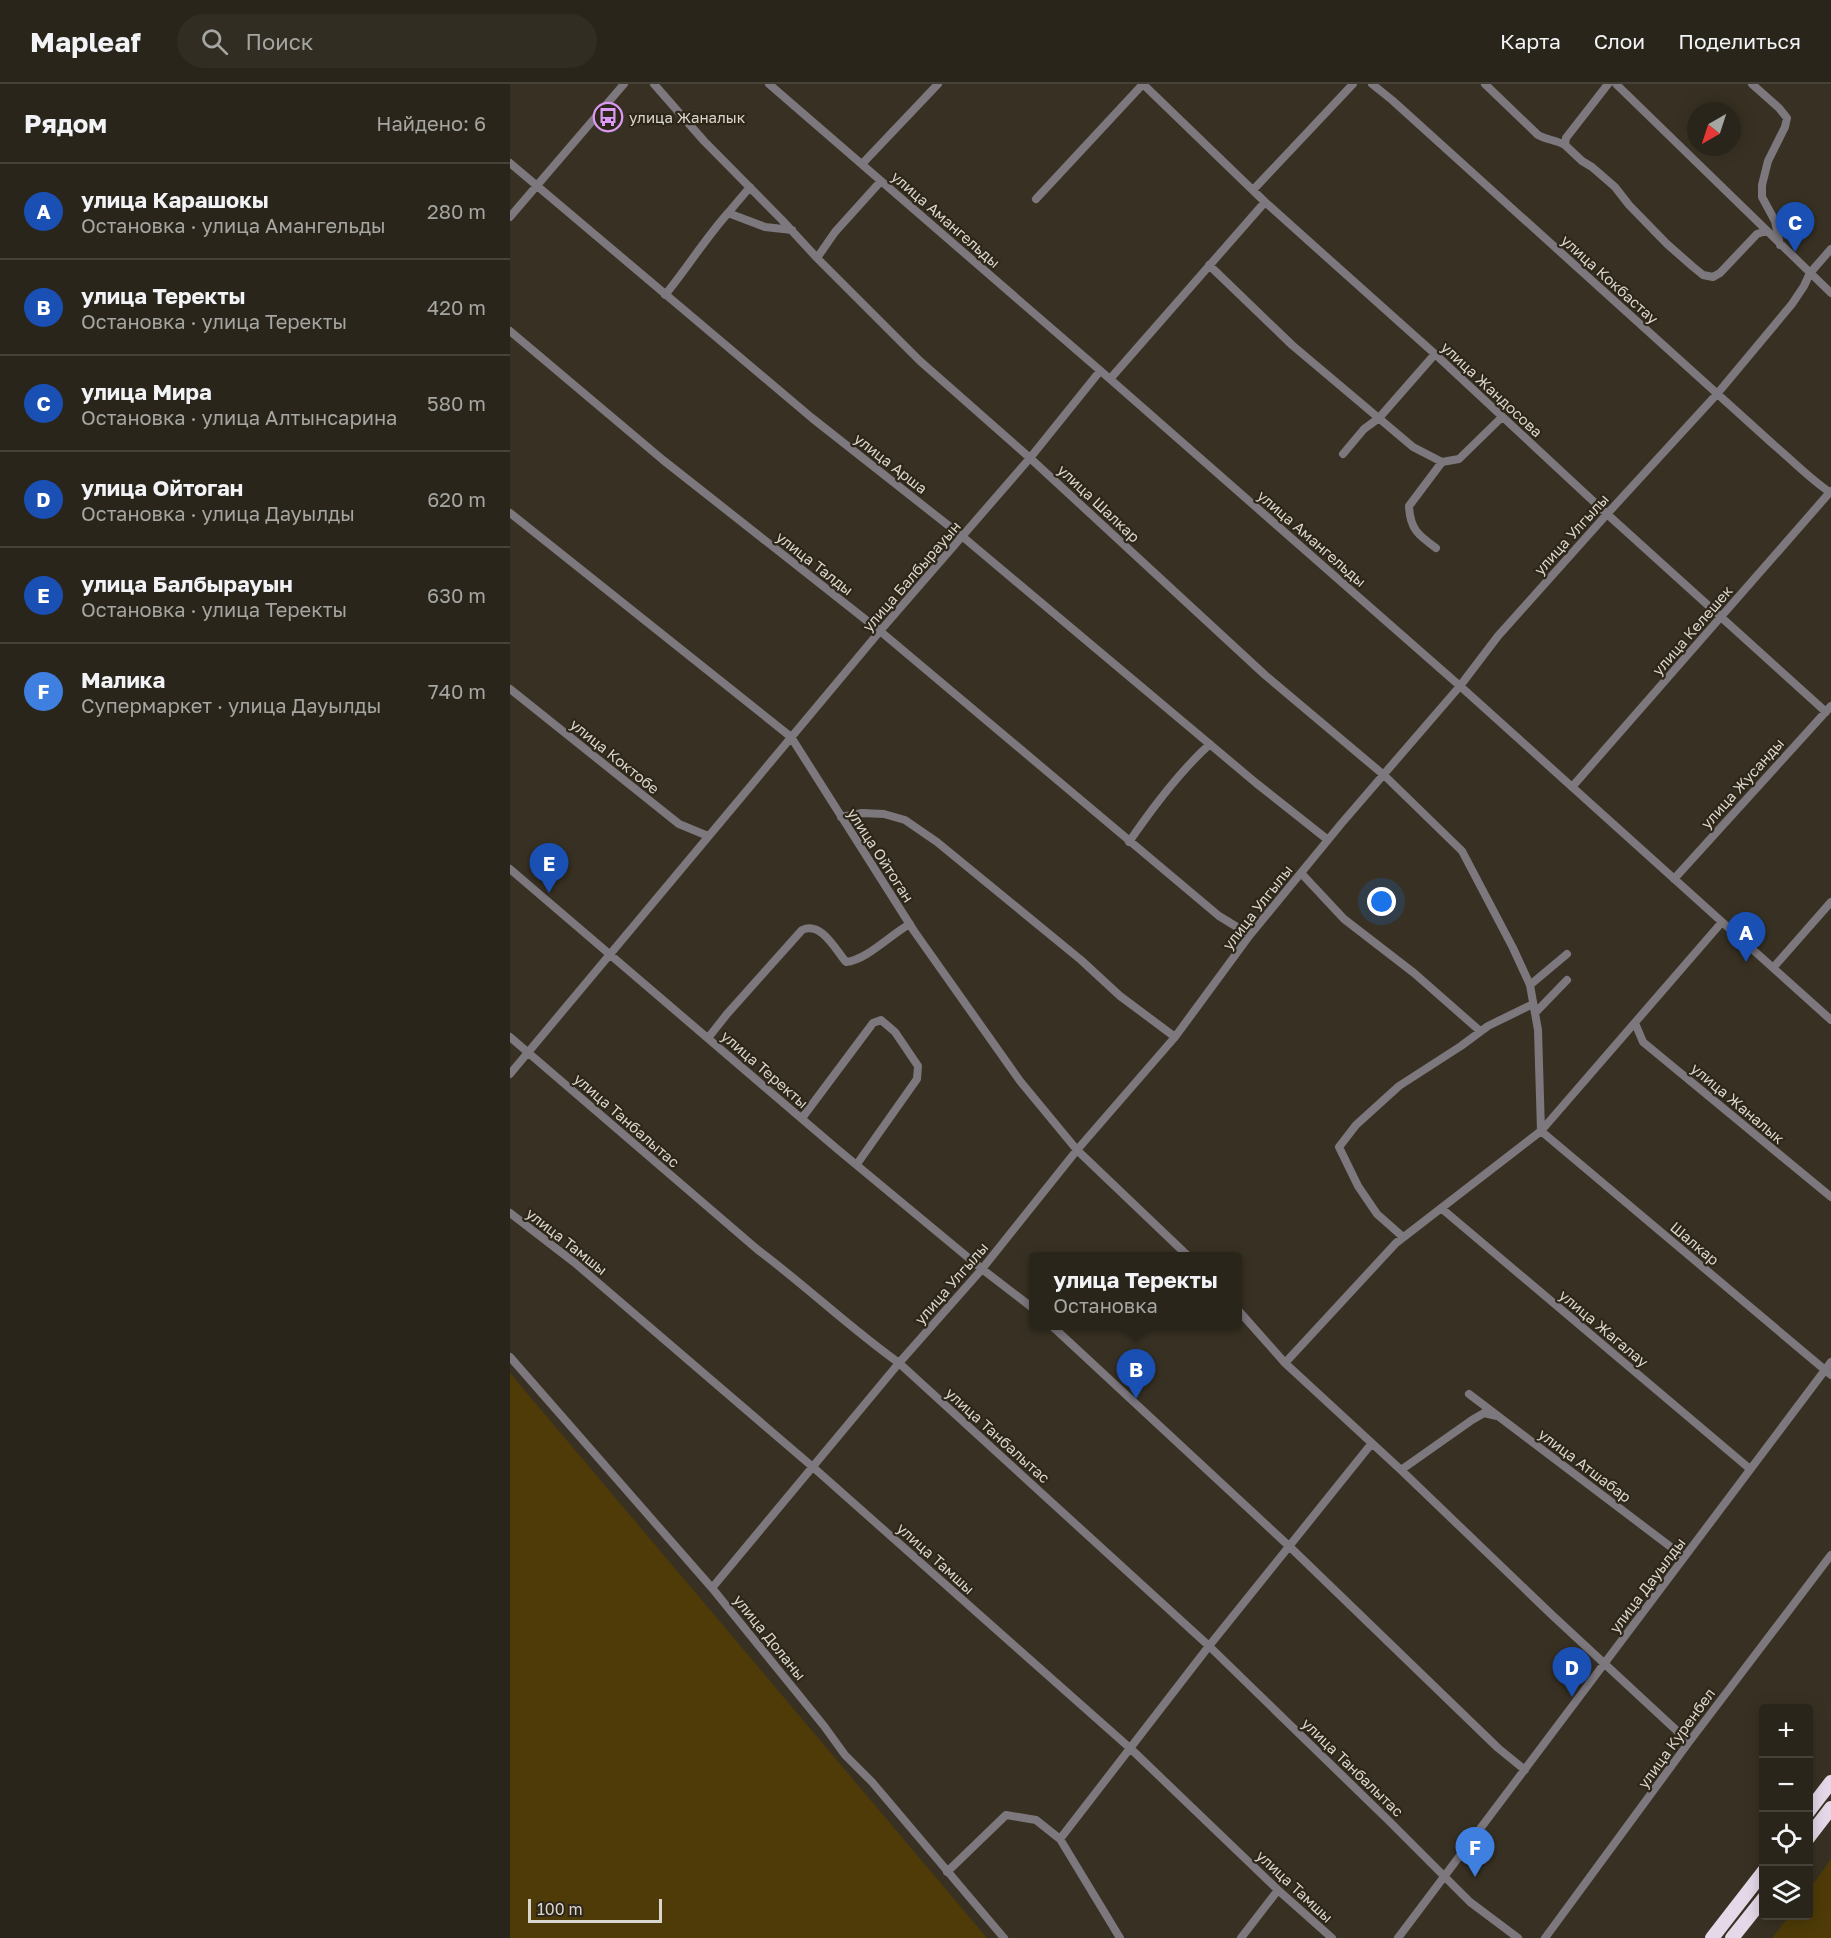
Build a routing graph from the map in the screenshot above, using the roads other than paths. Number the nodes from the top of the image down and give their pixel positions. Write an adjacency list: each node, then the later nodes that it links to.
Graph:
1 (624, 84): 16 (street)
2 (654, 84): 17 (street, улица Шалкар)
3 (769, 84): 14 (street, улица Амангельды)
4 (938, 84): 14 (street)
5 (1143, 84): 18 (street, улица Жандосова); 19 (street)
6 (1353, 84): 18 (street)
7 (1372, 84): 36 (street, улица Кокбастау)
8 (1485, 84): 12 (street)
9 (1608, 84): 12 (street)
10 (1616, 84): 24 (street)
11 (1752, 84): 25 (street)
12 (1565, 145): 24 (street)
13 (510, 163): 16 (street, улица Арша)
14 (862, 164): 15 (street, улица Амангельды)
15 (881, 181): 27 (street); 34 (street, улица Амангельды)
16 (537, 185): 22 (street); 31 (street, улица Арша)
17 (750, 187): 21 (street); 23 (street, улица Шалкар)
18 (1253, 190): 20 (street, улица Жандосова)
19 (1035, 199)
20 (1264, 202): 28 (street); 33 (street, улица Жандосова)
21 (728, 213): 23 (street); 31 (street)
22 (510, 217)
23 (792, 230): 27 (street, улица Шалкар)
24 (1766, 231): 25 (street)
25 (1780, 245): 29 (street)
26 (1831, 249): 29 (street, улица Улгылы)
27 (817, 258): 40 (street, улица Шалкар)
28 (1209, 265): 35 (street); 38 (street)
29 (1810, 273): 30 (street); 36 (street, улица Улгылы)
30 (1831, 293)
31 (665, 295): 45 (street, улица Арша)
32 (510, 331): 48 (street, улица Талды)
33 (1435, 354): 37 (street, улица Жандосова); 38 (street)
34 (1100, 371): 35 (street, улица Амангельды); 40 (street, улица Балбырауын)
35 (1110, 379): 49 (street, улица Амангельды)
36 (1717, 394): 42 (street, улица Кокбастау); 44 (street, улица Улгылы)
37 (1502, 417): 41 (street); 44 (street, улица Жандосова)
38 (1379, 418): 39 (street); 41 (street)
39 (1343, 454)
40 (1030, 458): 45 (street, улица Балбырауын); 54 (street, улица Шалкар)
41 (1442, 462): 46 (street)
42 (1831, 492): 47 (street, улица Келешек)
43 (510, 513): 52 (street, улица Ойтоган)
44 (1607, 513): 47 (street, улица Жандосова); 49 (street, улица Улгылы)
45 (963, 537): 48 (street, улица Балбырауын); 53 (street, улица Арша)
46 (1436, 548)
47 (1721, 618): 51 (street, улица Жандосова); 55 (street, улица Келешек)
48 (880, 631): 52 (street, улица Балбырауын); 59 (street, улица Талды)
49 (1460, 686): 54 (street, улица Улгылы); 55 (street, улица Амангельды)
50 (510, 689): 57 (street, улица Коктобе)
51 (1828, 709): 62 (street, улица Жусанды)
52 (791, 736): 56 (street, улица Ойтоган); 57 (street, улица Балбырауын)
53 (1210, 744): 58 (street, улица Арша); 59 (street)
54 (1384, 776): 58 (street, улица Улгылы); 71 (street, улица Шалкар)
55 (1572, 787): 62 (street, улица Амангельды)
56 (840, 817): 65 (street, улица Ойтоган); 78 (street)
57 (708, 836): 67 (street, улица Балбырауын)
58 (1328, 840): 61 (street, улица Улгылы)
59 (1129, 842): 66 (street, улица Талды)
60 (510, 869): 67 (street, улица Теректы)
61 (1301, 873): 66 (street, улица Улгылы); 76 (street)
62 (1674, 879): 64 (street, улица Амангельды)
63 (1831, 902): 69 (street)
64 (1722, 922): 69 (street, улица Амангельды); 75 (street)
65 (910, 924): 79 (street); 84 (street, улица Ойтоган)
66 (1250, 935): 78 (street, улица Улгылы)
67 (609, 954): 79 (street, улица Теректы); 80 (street, улица Балбырауын)
68 (1567, 954): 71 (street)
69 (1773, 968): 74 (street, улица Амангельды)
70 (1568, 980): 73 (street)
71 (1530, 985): 72 (street, улица Шалкар)
72 (1533, 1004): 73 (street, улица Шалкар); 76 (street)
73 (1535, 1013): 83 (street, улица Шалкар)
74 (1831, 1020)
75 (1635, 1023): 83 (street); 86 (street, улица Жаналык)
76 (1480, 1031): 89 (street)
77 (510, 1037): 80 (street, улица Танбалытас)
78 (1175, 1037): 84 (street, улица Улгылы)
79 (708, 1038): 82 (street, улица Теректы)
80 (528, 1052): 81 (street, улица Балбырауын); 97 (street, улица Танбалытас)
81 (510, 1074)
82 (802, 1118): 85 (street, улица Теректы); 85 (street)
83 (1541, 1131): 87 (street); 99 (street, Шалкар)
84 (1077, 1150): 90 (street, улица Ойтоган); 91 (street, улица Улгылы)
85 (856, 1164): 91 (street, улица Теректы)
86 (1831, 1197)
87 (1441, 1208): 89 (street); 105 (street, улица Жагалау)
88 (510, 1213): 103 (street, улица Тамшы)
89 (1403, 1238): 98 (street)
90 (1183, 1252)
91 (982, 1269): 92 (street, улица Теректы); 97 (street, улица Улгылы)
92 (1029, 1305)
93 (1242, 1315): 98 (street)
94 (1056, 1330): 106 (street)
95 (510, 1357): 109 (street, улица Доланы)
96 (1831, 1362): 99 (street, улица Дауылды)
97 (899, 1363): 103 (street, улица Улгылы); 110 (street, улица Танбалытас)
98 (1285, 1363): 102 (street)
99 (1828, 1373): 105 (street, улица Дауылды)
100 (1469, 1394): 101 (street, улица Атшабар)
101 (1499, 1416): 104 (street); 108 (street, улица Атшабар)
102 (1372, 1443): 104 (street); 106 (street)
103 (814, 1468): 109 (street, улица Улгылы); 113 (street, улица Тамшы)
104 (1401, 1470): 111 (street)
105 (1750, 1470): 108 (street, улица Дауылды)
106 (1290, 1547): 110 (street); 114 (street)
107 (1831, 1555): 112 (street, улица Куренбел)
108 (1684, 1557): 111 (street, улица Дауылды)
109 (712, 1588): 120 (street, улица Доланы)
110 (1209, 1646): 113 (street); 122 (street, улица Танбалытас)
111 (1606, 1663): 112 (street); 114 (street, улица Дауылды)
112 (1689, 1742): 133 (street, улица Куренбел)
113 (1131, 1749): 119 (street); 123 (street, улица Тамшы)
114 (1525, 1770): 122 (street, улица Дауылды)
115 (1831, 1782): 116 (highway)
116 (1813, 1807)
117 (1831, 1808): 118 (highway)
118 (1813, 1833)
119 (1060, 1839): 120 (street); 128 (street)
120 (947, 1872): 127 (street, улица Доланы)
121 (1759, 1877): 124 (highway)
122 (1444, 1878): 131 (street, улица Дауылды); 132 (street, улица Танбалытас)
123 (1278, 1890): 129 (street); 130 (street, улица Тамшы)
124 (1740, 1902): 126 (highway); 134 (highway)
125 (1759, 1904): 126 (highway)
126 (1752, 1912): 135 (highway)
127 (1004, 1938)
128 (1120, 1938)
129 (1240, 1938)
130 (1332, 1938)
131 (1398, 1938)
132 (1518, 1938)
133 (1545, 1938)
134 (1712, 1938)
135 (1732, 1938)

